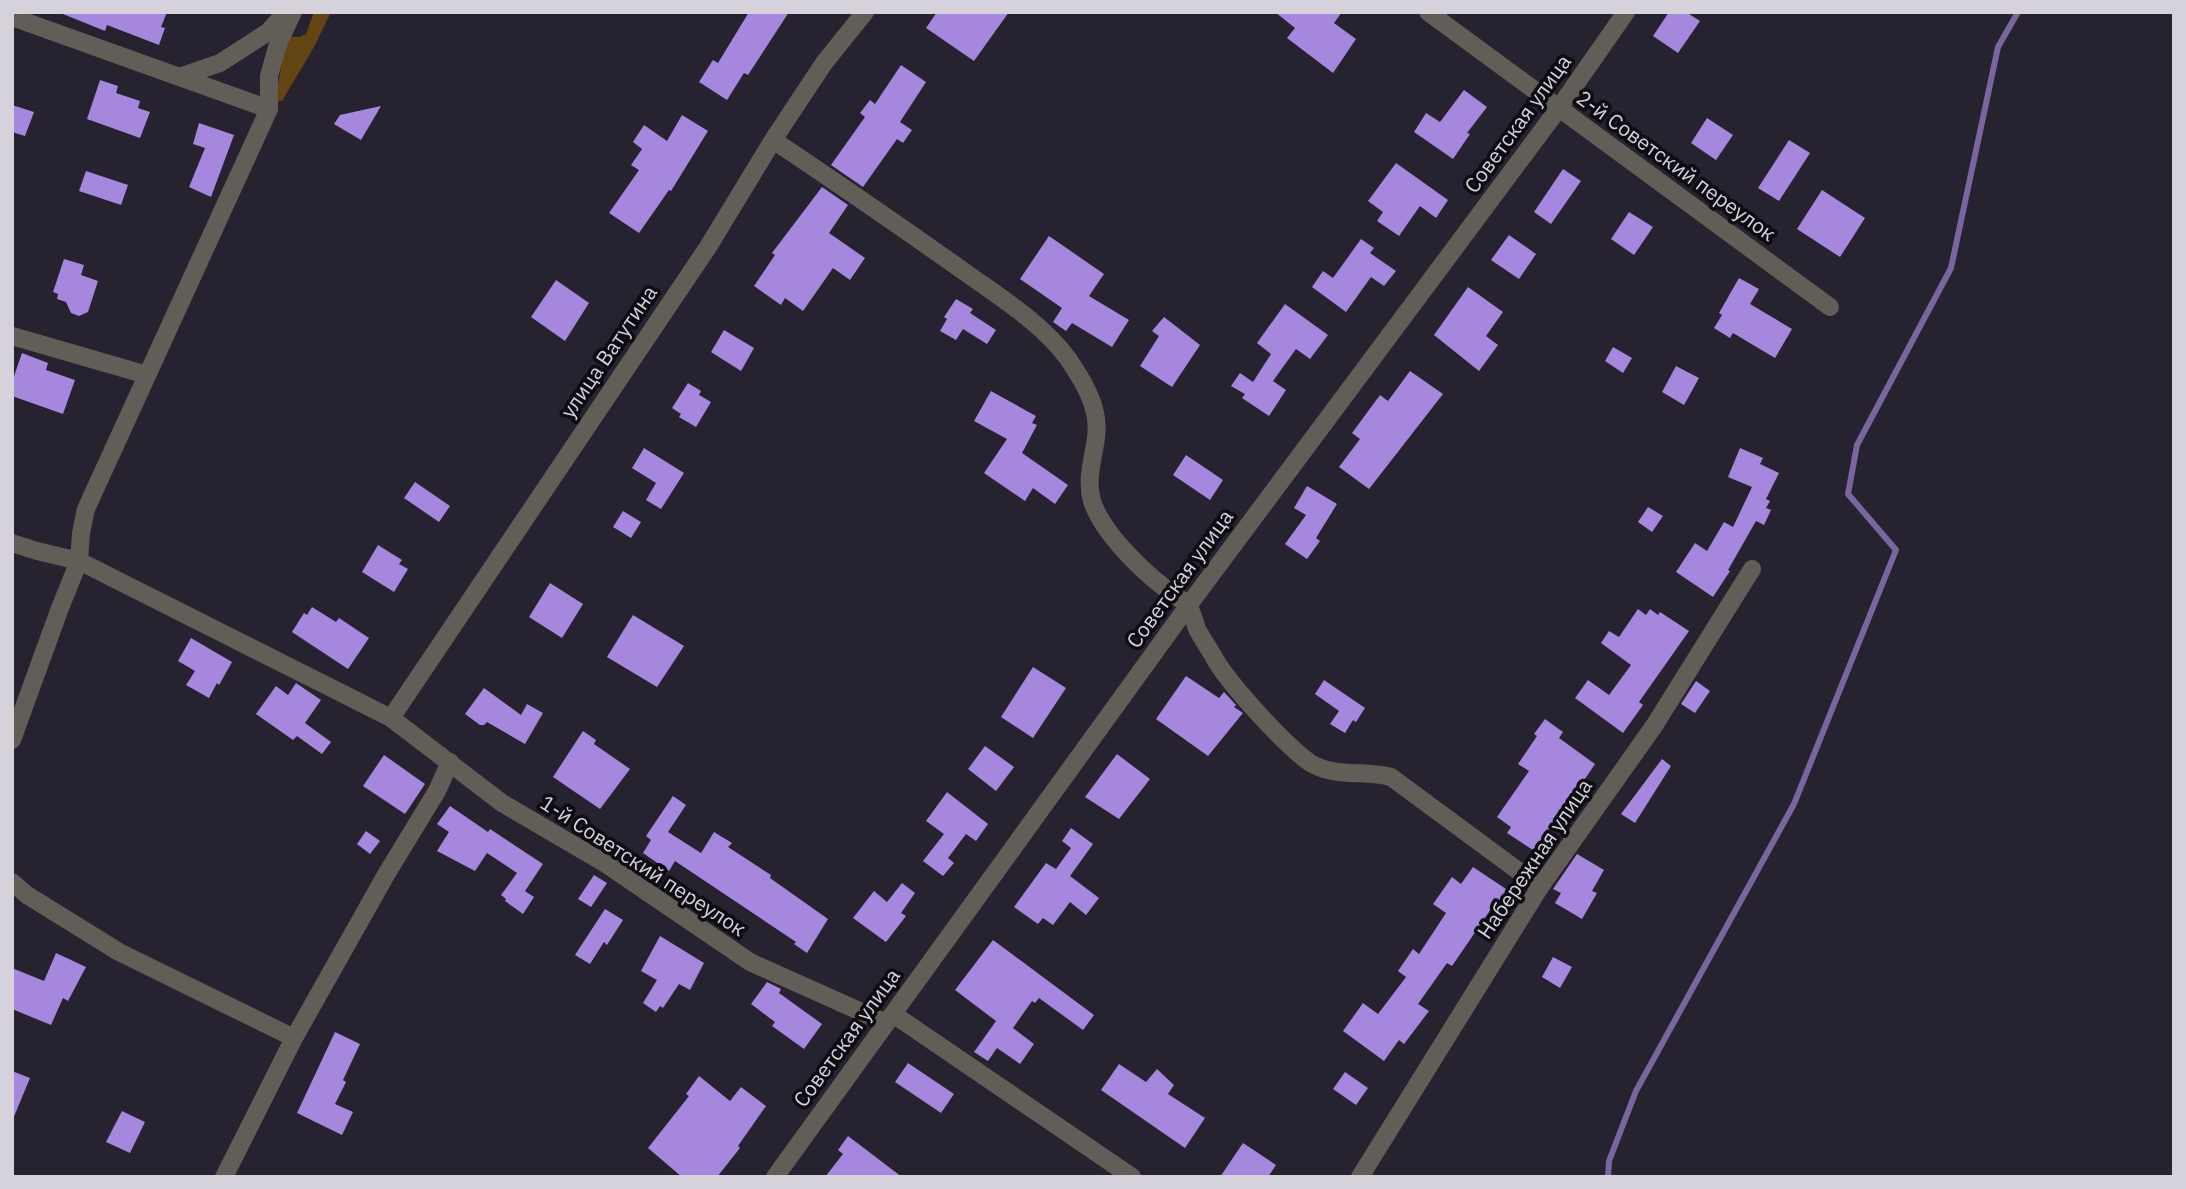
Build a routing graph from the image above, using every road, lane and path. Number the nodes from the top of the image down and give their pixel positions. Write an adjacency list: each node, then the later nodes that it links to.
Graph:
1 (286, 12): 7 (street)
2 (293, 12): 9 (street)
3 (865, 12): 10 (street, улица Ватутина)
4 (1428, 12): 8 (street, 2-й Советский переулок)
5 (1626, 12): 8 (street, Советская улица)
6 (12, 17): 7 (street)
7 (179, 77): 9 (street)
8 (1559, 108): 11 (street, 2-й Советский переулок); 17 (street, Советская улица)
9 (269, 110): 13 (street)
10 (773, 141): 17 (street); 18 (street, улица Ватутина)
11 (1830, 307)
12 (12, 335): 13 (street)
13 (147, 375): 15 (street)
14 (12, 543): 15 (street, 1-й Советский переулок)
15 (79, 561): 18 (street, 1-й Советский переулок); 19 (street)
16 (1752, 569): 22 (street, Набережная улица)
17 (1188, 606): 22 (street); 23 (street, Советская улица)
18 (391, 718): 20 (street, 1-й Советский переулок)
19 (12, 740)
20 (450, 762): 23 (street, 1-й Советский переулок); 24 (street)
21 (12, 882): 24 (street)
22 (1540, 887): 28 (street, Набережная улица)
23 (889, 1019): 26 (street, Советская улица); 27 (street, 1-й Советский переулок)
24 (294, 1038): 25 (street)
25 (224, 1177)
26 (775, 1177)
27 (1132, 1177)
28 (1360, 1177)

